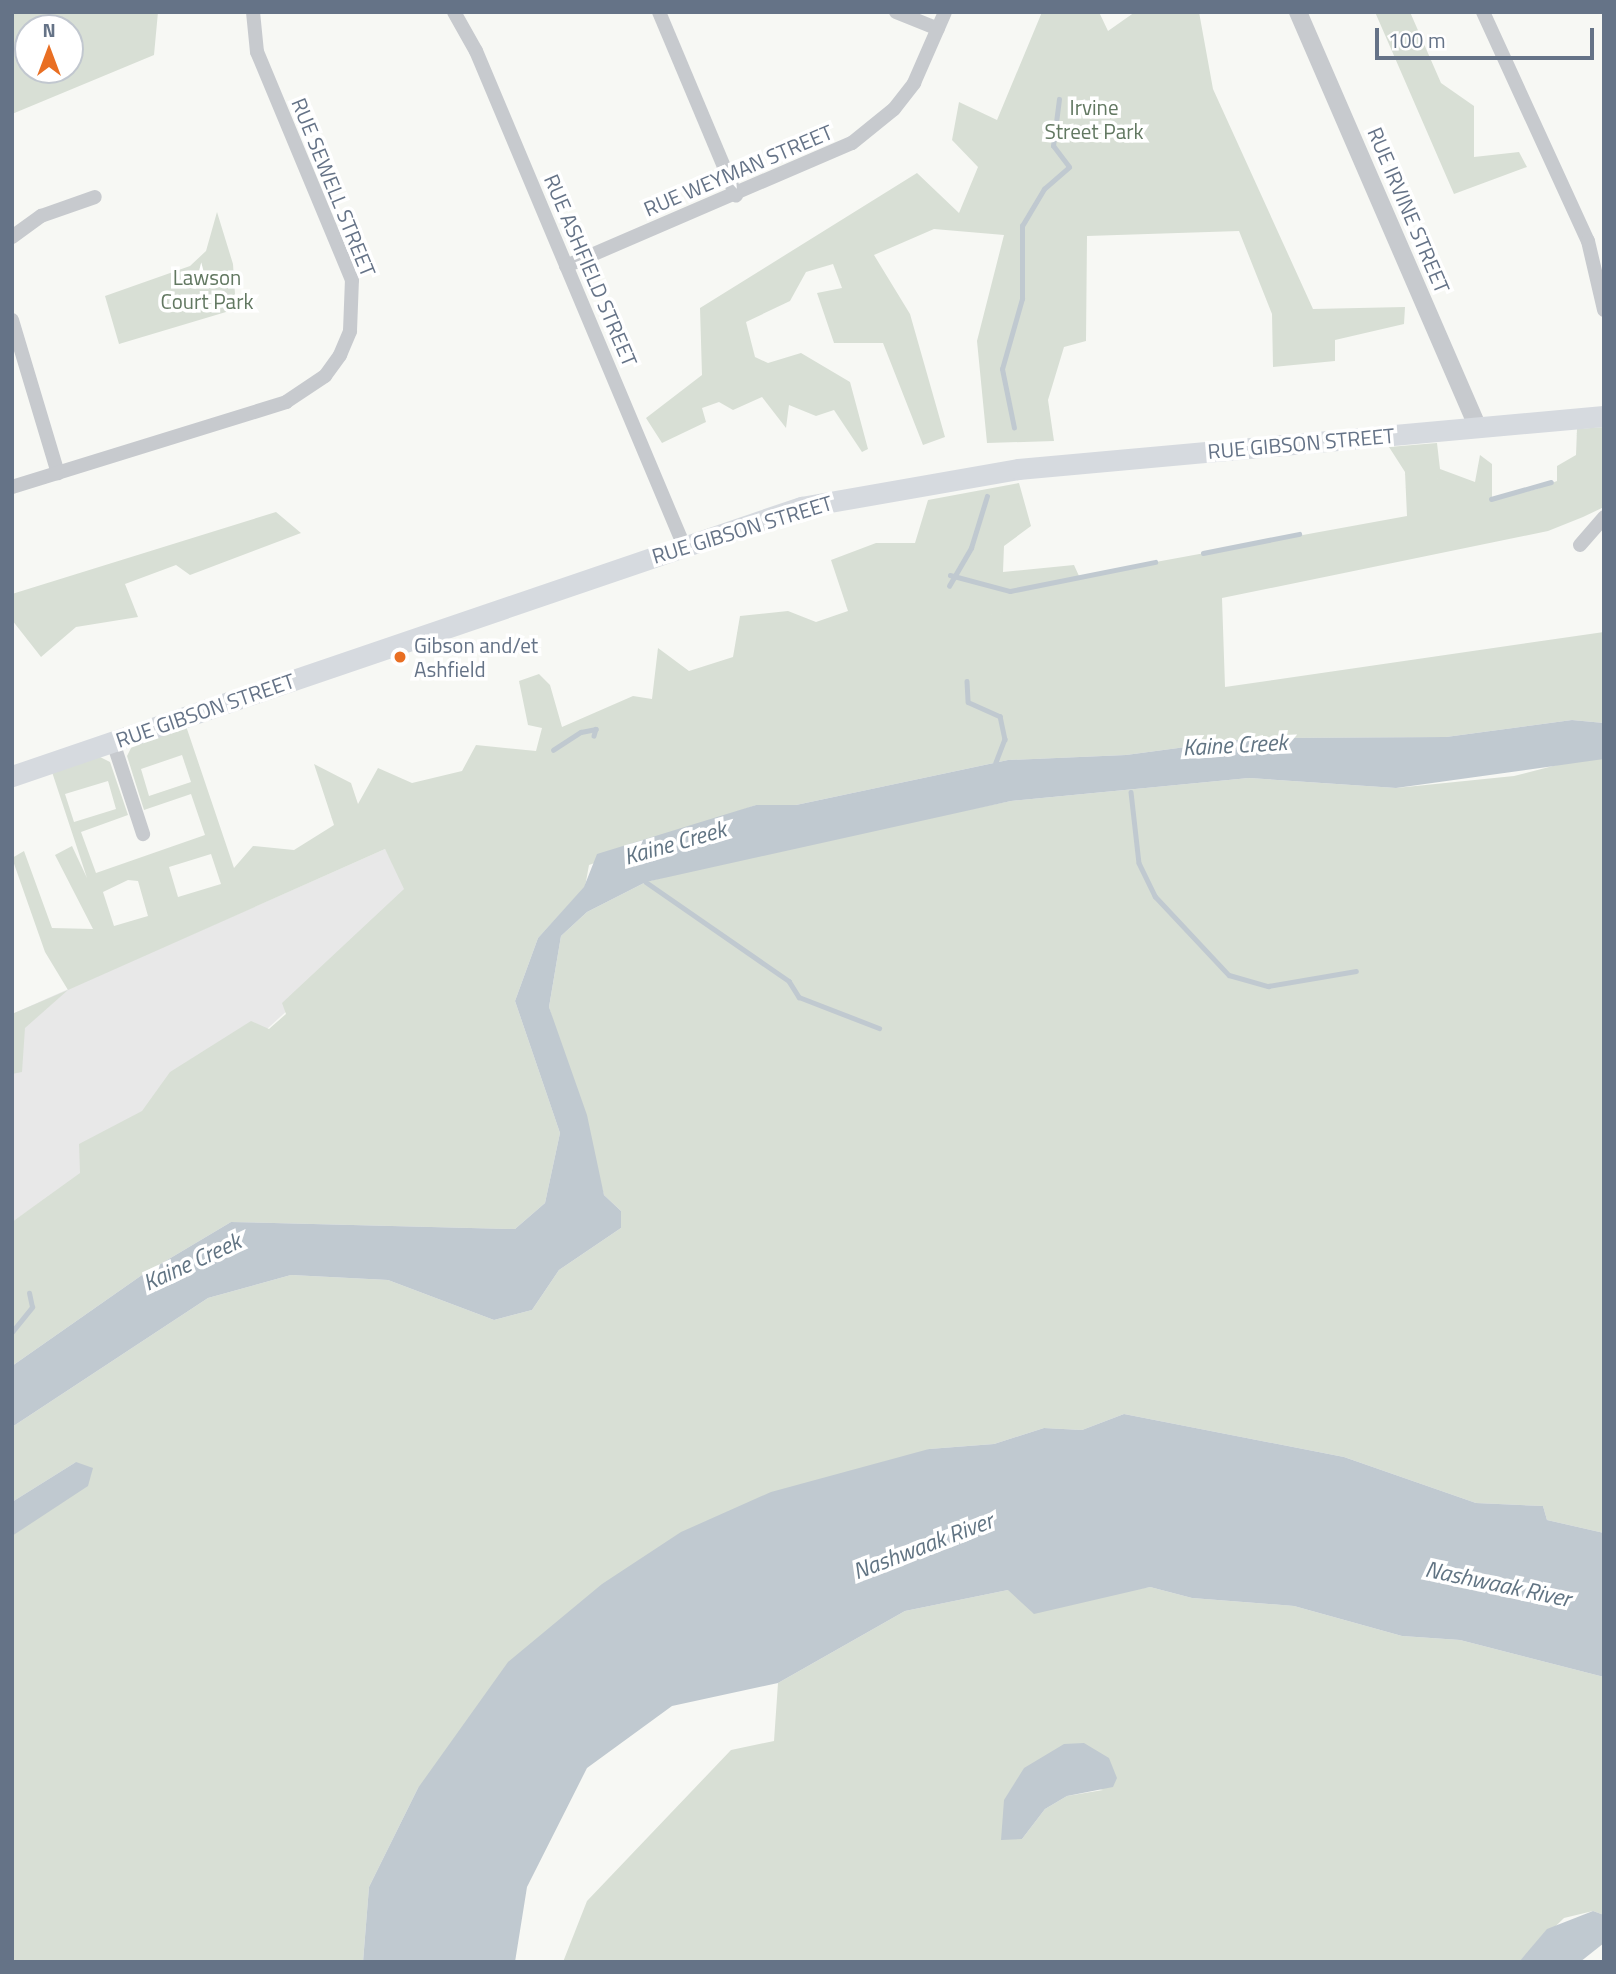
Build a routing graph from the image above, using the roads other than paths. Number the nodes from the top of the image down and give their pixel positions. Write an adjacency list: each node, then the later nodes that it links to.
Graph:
1 (253, 12): 17 (street, RUE SEWELL STREET)
2 (454, 12): 12 (street, RUE ASHFIELD STREET)
3 (659, 12): 9 (street)
4 (896, 12): 8 (street)
5 (945, 12): 8 (street, RUE WEYMAN STREET)
6 (1298, 12): 16 (street, RUE IRVINE STREET)
7 (1483, 12): 13 (street)
8 (938, 29): 9 (street, RUE WEYMAN STREET)
9 (736, 195): 12 (street, RUE WEYMAN STREET)
10 (94, 197): 11 (street)
11 (12, 237)
12 (566, 266): 21 (street, RUE ASHFIELD STREET)
13 (1604, 310)
14 (12, 320): 17 (street)
15 (1604, 416): 16 (main road, RUE GIBSON STREET)
16 (1477, 426): 21 (main road, RUE GIBSON STREET)
17 (58, 472): 18 (street, RUE SEWELL STREET)
18 (12, 486)
19 (1604, 517): 20 (street)
20 (1580, 545)
21 (684, 546): 22 (main road, RUE GIBSON STREET)
22 (113, 742): 23 (main road, RUE GIBSON STREET); 24 (street)
23 (12, 776)
24 (143, 834)

